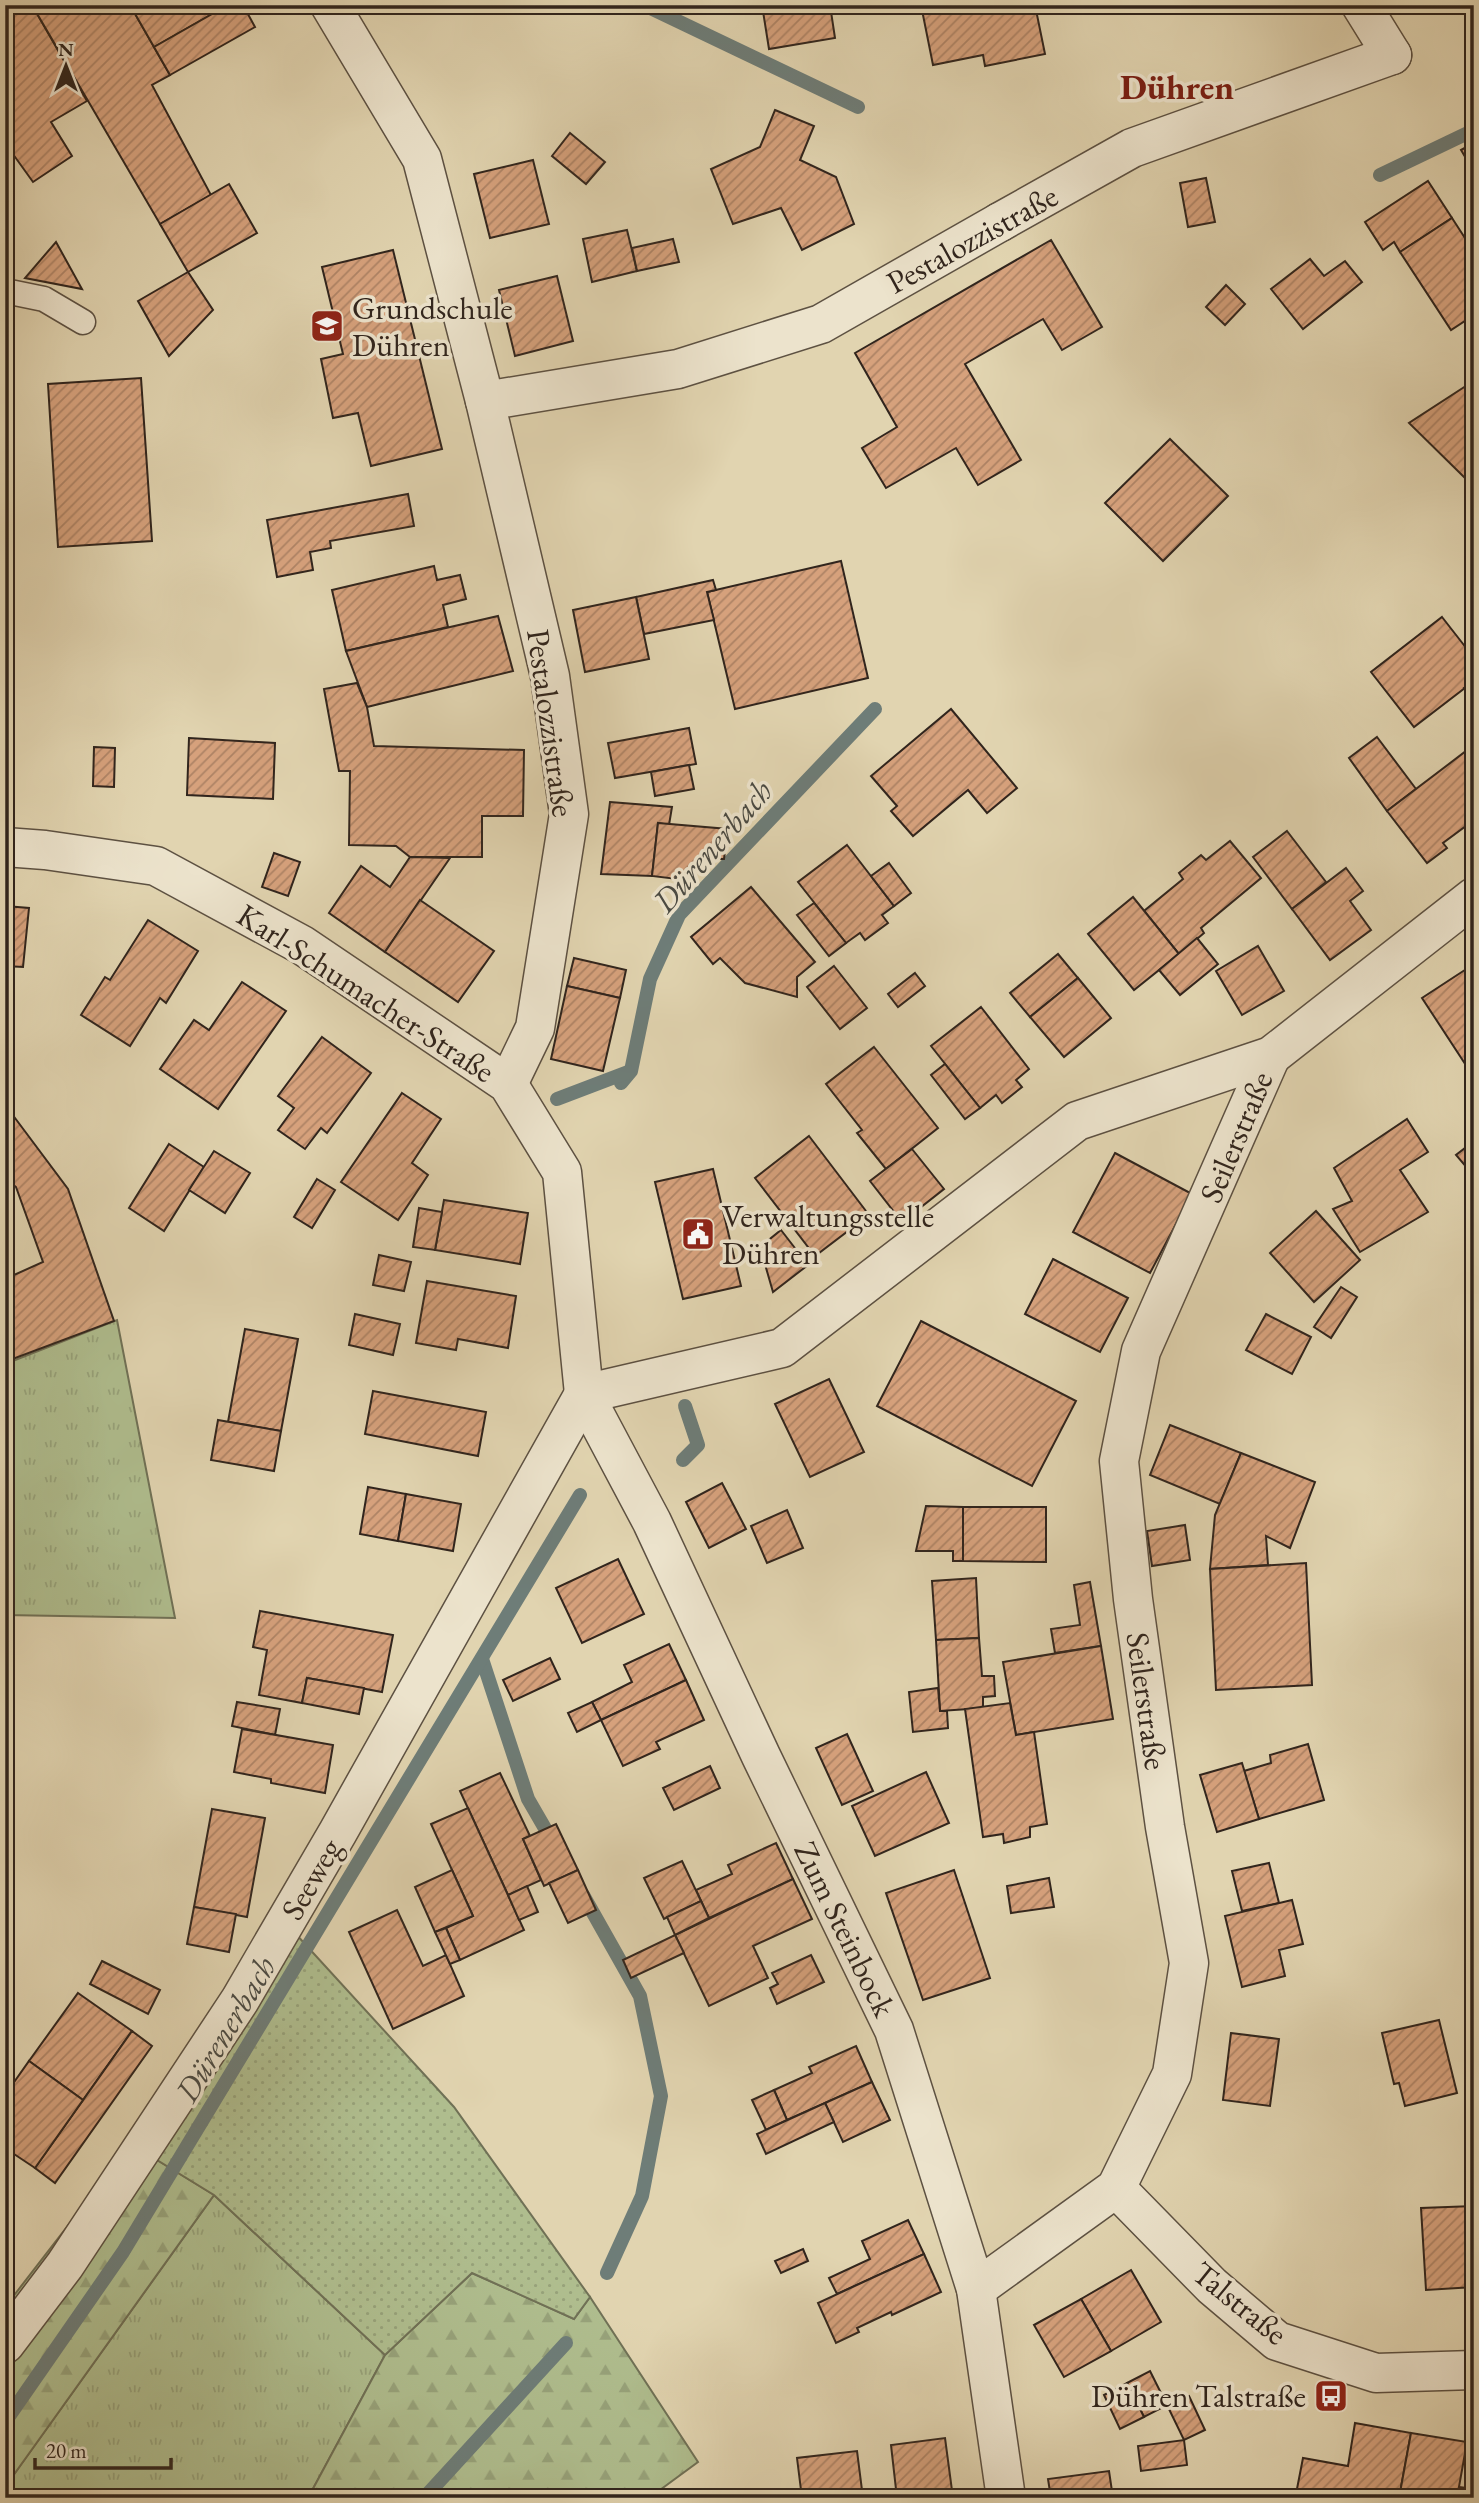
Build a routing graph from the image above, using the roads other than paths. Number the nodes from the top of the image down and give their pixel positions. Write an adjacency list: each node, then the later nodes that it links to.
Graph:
1 (330, 5): 5 (street, Pestalozzistraße)
2 (1361, 5): 5 (street, Pestalozzistraße)
3 (5, 291): 4 (lane)
4 (83, 323)
5 (485, 401): 9 (street, Pestalozzistraße)
6 (5, 847): 9 (street, Karl-Schumacher-Straße)
7 (1474, 897): 8 (street)
8 (1271, 1056): 10 (street); 11 (street, Seilerstraße)
9 (508, 1084): 10 (street, Karl-Schumacher-Straße)
10 (584, 1394): 12 (street, Zum Steinbock); 13 (street, Seeweg)
11 (1116, 2188): 12 (street, Seilerstraße); 14 (street, Talstraße)
12 (976, 2289): 15 (street, Zum Steinbock)
13 (5, 2344)
14 (1474, 2370)
15 (1006, 2498)

